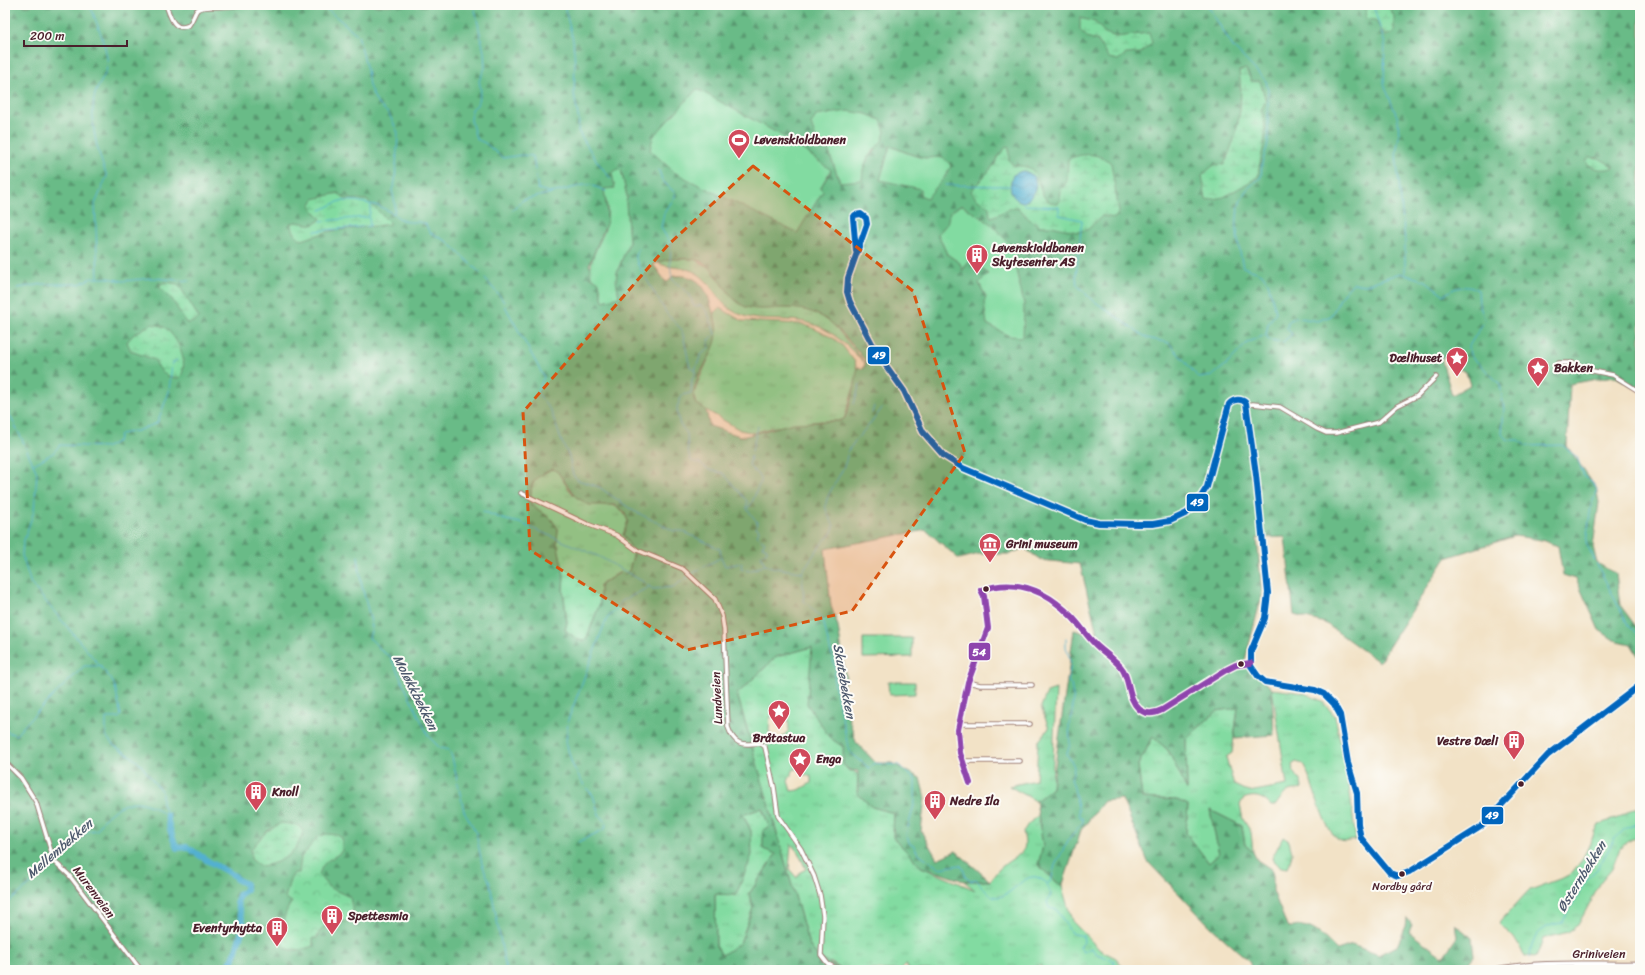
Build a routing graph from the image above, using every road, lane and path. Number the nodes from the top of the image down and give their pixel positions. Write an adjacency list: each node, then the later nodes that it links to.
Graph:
1 (166, 5): 2 (street)
2 (239, 5)
3 (856, 251): 3 (street); 7 (street)
4 (1559, 363): 6 (street)
5 (1436, 377): 7 (street)
6 (1640, 392)
7 (1246, 404): 9 (street)
8 (521, 493): 23 (street, Lundveien)
9 (1251, 663): 10 (street); 12 (street)
10 (968, 682): 11 (street); 13 (street)
11 (1032, 685)
12 (1640, 685)
13 (958, 724): 14 (street); 15 (street)
14 (1030, 724)
15 (962, 761): 16 (street); 18 (street)
16 (1020, 761)
17 (5, 762): 22 (street, Murenveien)
18 (970, 783)
19 (1640, 964): 20 (main road, Griniveien)
20 (1557, 965): 21 (main road, Griniveien); 24 (main road, Griniveien)
21 (1640, 968)
22 (141, 970)
23 (840, 970)
24 (1494, 970)

